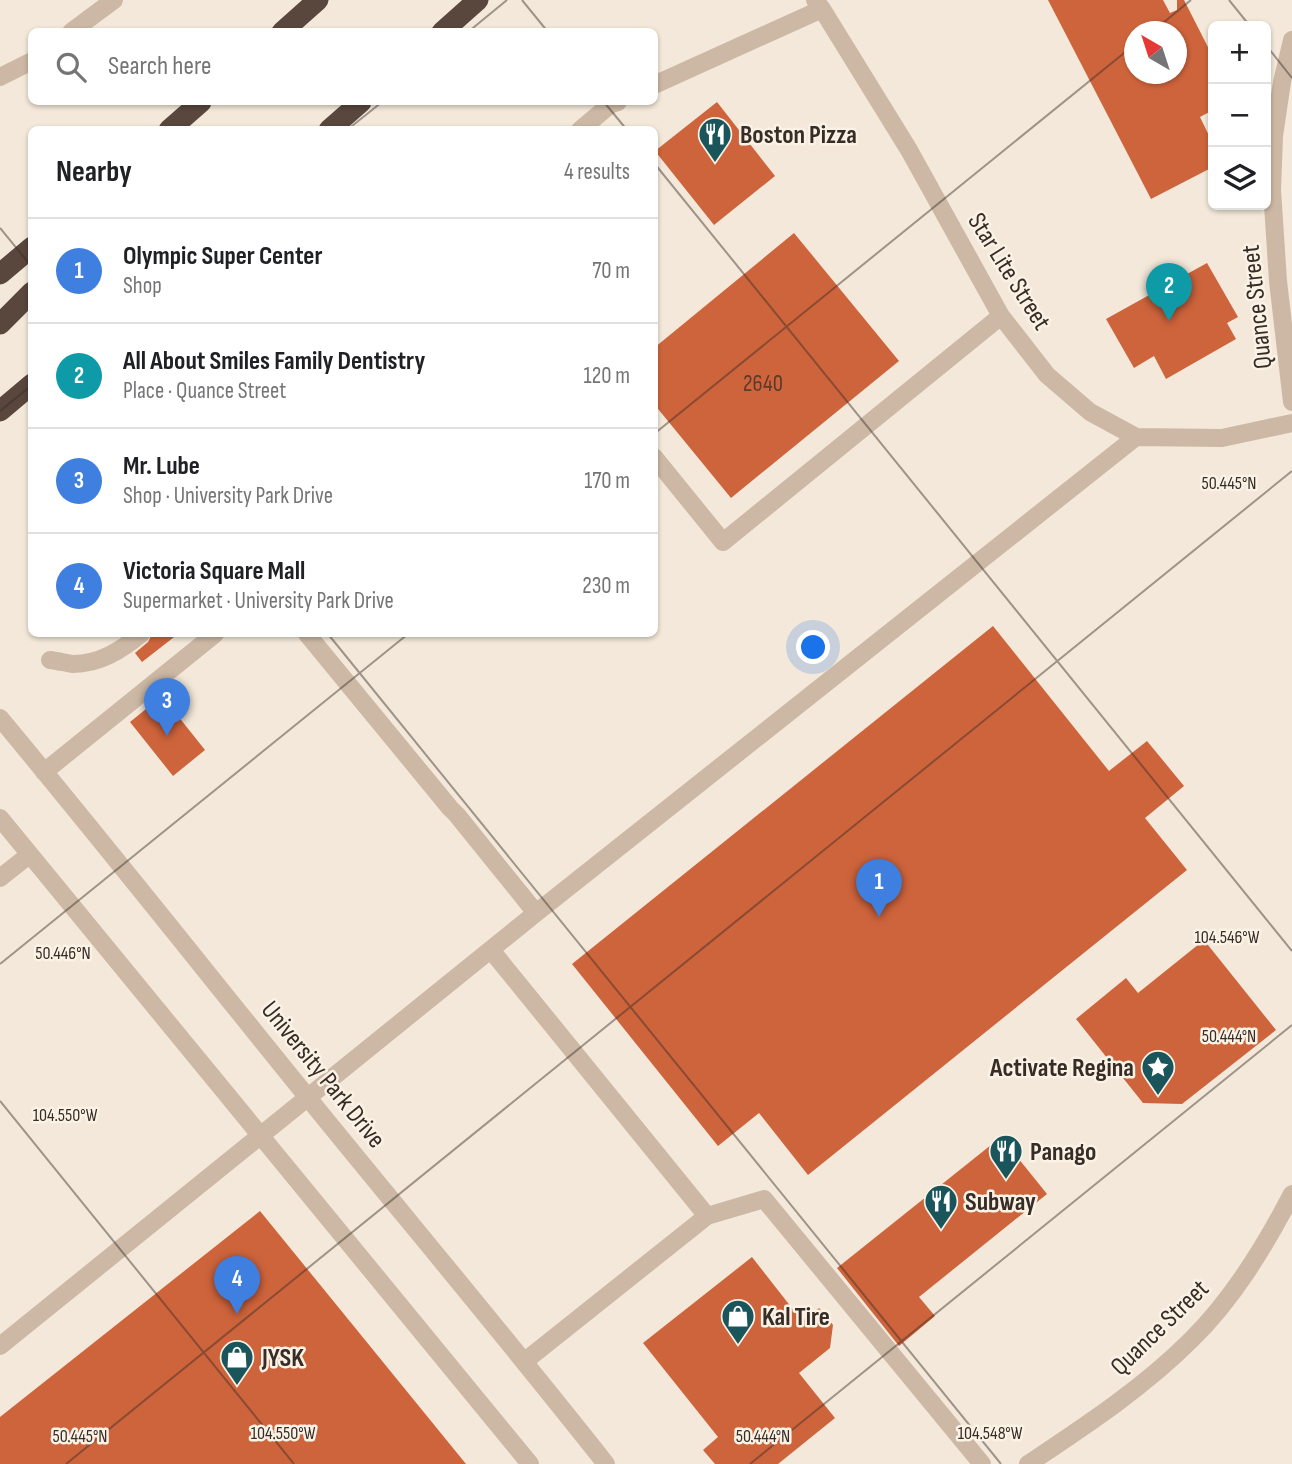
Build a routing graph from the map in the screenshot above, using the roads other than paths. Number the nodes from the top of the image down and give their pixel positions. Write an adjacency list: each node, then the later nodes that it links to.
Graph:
1 (114, 0): 5 (street)
2 (318, 0): 6 (highway)
3 (478, 0): 7 (highway)
4 (818, 5): 11 (street); 23 (street, Star Lite Street)
5 (76, 28)
6 (286, 28)
7 (446, 28)
8 (1292, 40): 26 (street, Quance Street)
9 (28, 63): 10 (street)
10 (0, 77)
11 (658, 83)
12 (198, 105): 16 (highway)
13 (209, 105): 17 (highway)
14 (358, 105): 18 (highway)
15 (610, 105): 19 (street)
16 (174, 126)
17 (190, 126)
18 (334, 126)
19 (585, 126)
20 (28, 250): 21 (highway)
21 (0, 274)
22 (28, 296): 24 (highway)
23 (1001, 316): 29 (street, Star Lite Street); 30 (street)
24 (0, 324)
25 (28, 388): 27 (highway)
26 (1292, 402)
27 (0, 411)
28 (1292, 423): 29 (street, Star Lite Street)
29 (1136, 437): 40 (street)
30 (658, 462)
31 (137, 637): 34 (street)
32 (211, 637): 36 (street)
33 (309, 637): 40 (street)
34 (50, 660)
35 (0, 718): 36 (street, University Park Drive)
36 (44, 772): 42 (street, University Park Drive)
37 (0, 818): 38 (street)
38 (29, 855): 39 (street); 43 (street)
39 (0, 878)
40 (536, 914): 41 (street)
41 (491, 950): 42 (street); 45 (street)
42 (309, 1098): 43 (street); 47 (street, University Park Drive)
43 (261, 1137): 46 (street); 48 (street)
44 (1292, 1194): 51 (street, Quance Street)
45 (707, 1216): 47 (street); 50 (street)
46 (0, 1346)
47 (525, 1361): 49 (street, University Park Drive)
48 (530, 1464)
49 (607, 1464)
50 (982, 1464)
51 (1028, 1464)

